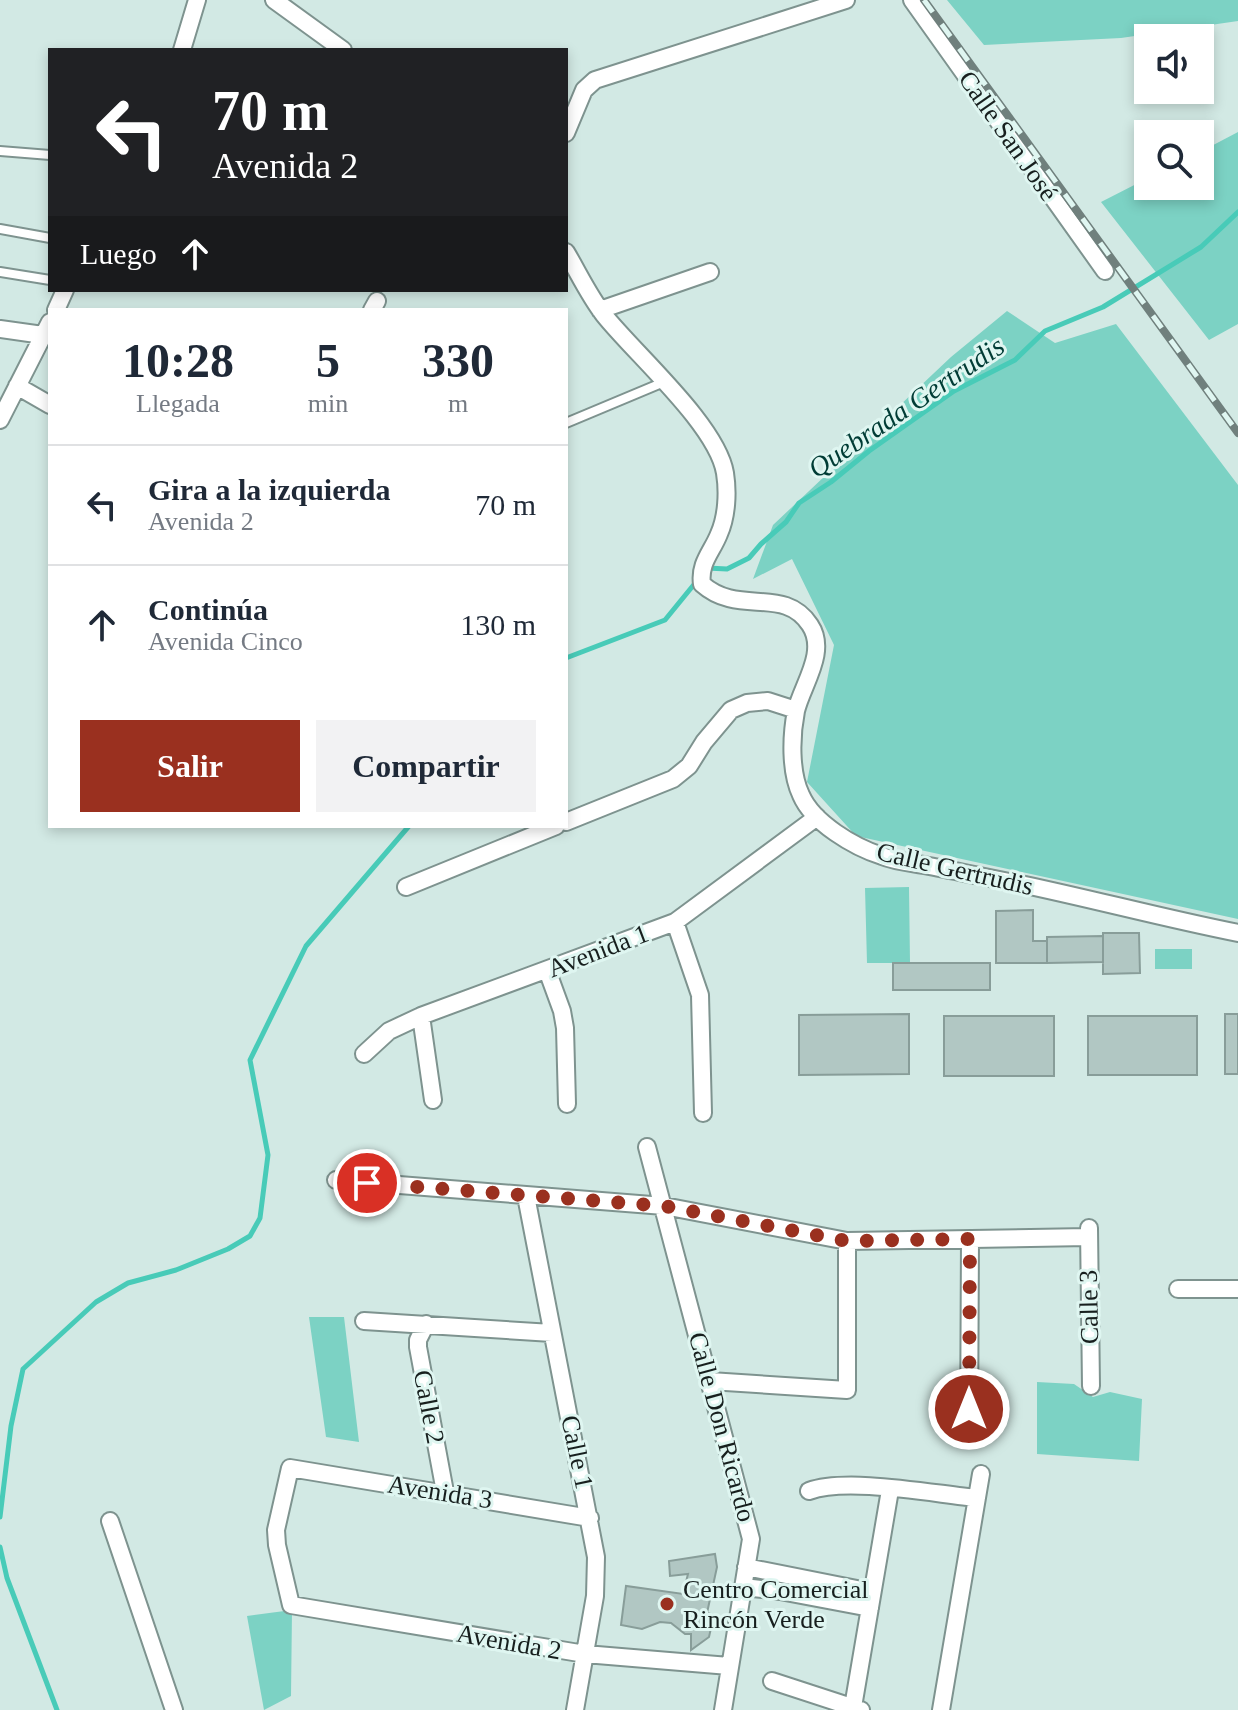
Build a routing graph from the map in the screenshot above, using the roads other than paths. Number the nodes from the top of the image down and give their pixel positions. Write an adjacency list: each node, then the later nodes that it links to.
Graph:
1 (197, 0): 5 (street)
2 (274, 0): 6 (street)
3 (846, 0): 7 (street)
4 (912, 0): 13 (street, Calle San José)
5 (183, 48)
6 (340, 48)
7 (568, 128)
8 (0, 151): 9 (lane)
9 (48, 155)
10 (0, 229): 11 (lane)
11 (48, 238)
12 (568, 255): 17 (street, Calle Gertrudis)
13 (1105, 271)
14 (0, 272): 16 (lane)
15 (710, 272): 17 (street)
16 (48, 280)
17 (600, 310): 20 (street, Calle Gertrudis)
18 (0, 329): 19 (street)
19 (47, 329): 21 (street)
20 (665, 382): 24 (lane); 25 (street, Calle Gertrudis)
21 (17, 386): 22 (street); 23 (street)
22 (48, 404)
23 (0, 420)
24 (568, 422)
25 (796, 710): 26 (street, Calle Gertrudis); 27 (street)
26 (817, 817): 30 (street, Avenida 1); 31 (street, Calle Gertrudis)
27 (568, 821)
28 (551, 828): 29 (street)
29 (406, 887)
30 (675, 922): 32 (street, Avenida 1); 37 (street)
31 (1238, 933)
32 (547, 970): 33 (street, Avenida 1); 36 (street)
33 (421, 1016): 34 (street, Avenida 1); 35 (street)
34 (364, 1054)
35 (433, 1100)
36 (567, 1104)
37 (703, 1113)
38 (647, 1147): 41 (street, Calle Don Ricardo)
39 (336, 1180): 40 (street)
40 (526, 1196): 41 (street); 48 (street, Calle 1)
41 (664, 1206): 43 (street); 49 (street, Calle Don Ricardo)
42 (970, 1239): 43 (street); 50 (street, Calle 3); 51 (street)
43 (847, 1241): 49 (street)
44 (1178, 1289): 45 (street)
45 (1238, 1289)
46 (364, 1321): 47 (street)
47 (426, 1324): 48 (street); 55 (street, Calle 2)
48 (552, 1333): 57 (street, Calle 1)
49 (710, 1381): 59 (street, Calle Don Ricardo)
50 (1091, 1386)
51 (969, 1437)
52 (981, 1474): 56 (street)
53 (890, 1490): 54 (street); 56 (street); 61 (street)
54 (809, 1491)
55 (445, 1492): 57 (street, Avenida 3); 62 (street, Avenida 3)
56 (977, 1498): 70 (street)
57 (590, 1518): 63 (street, Calle 1)
58 (110, 1521): 67 (street)
59 (746, 1567): 60 (street, Calle Don Ricardo); 61 (street)
60 (743, 1587): 61 (street); 64 (street, Calle Don Ricardo)
61 (871, 1600): 66 (street)
62 (291, 1605): 63 (street, Avenida 2)
63 (585, 1654): 64 (street, Avenida 2); 68 (street, Calle 1)
64 (729, 1666): 69 (street, Calle Don Ricardo)
65 (772, 1681): 66 (street)
66 (857, 1709)
67 (174, 1710)
68 (575, 1710)
69 (723, 1710)
70 (941, 1710)

